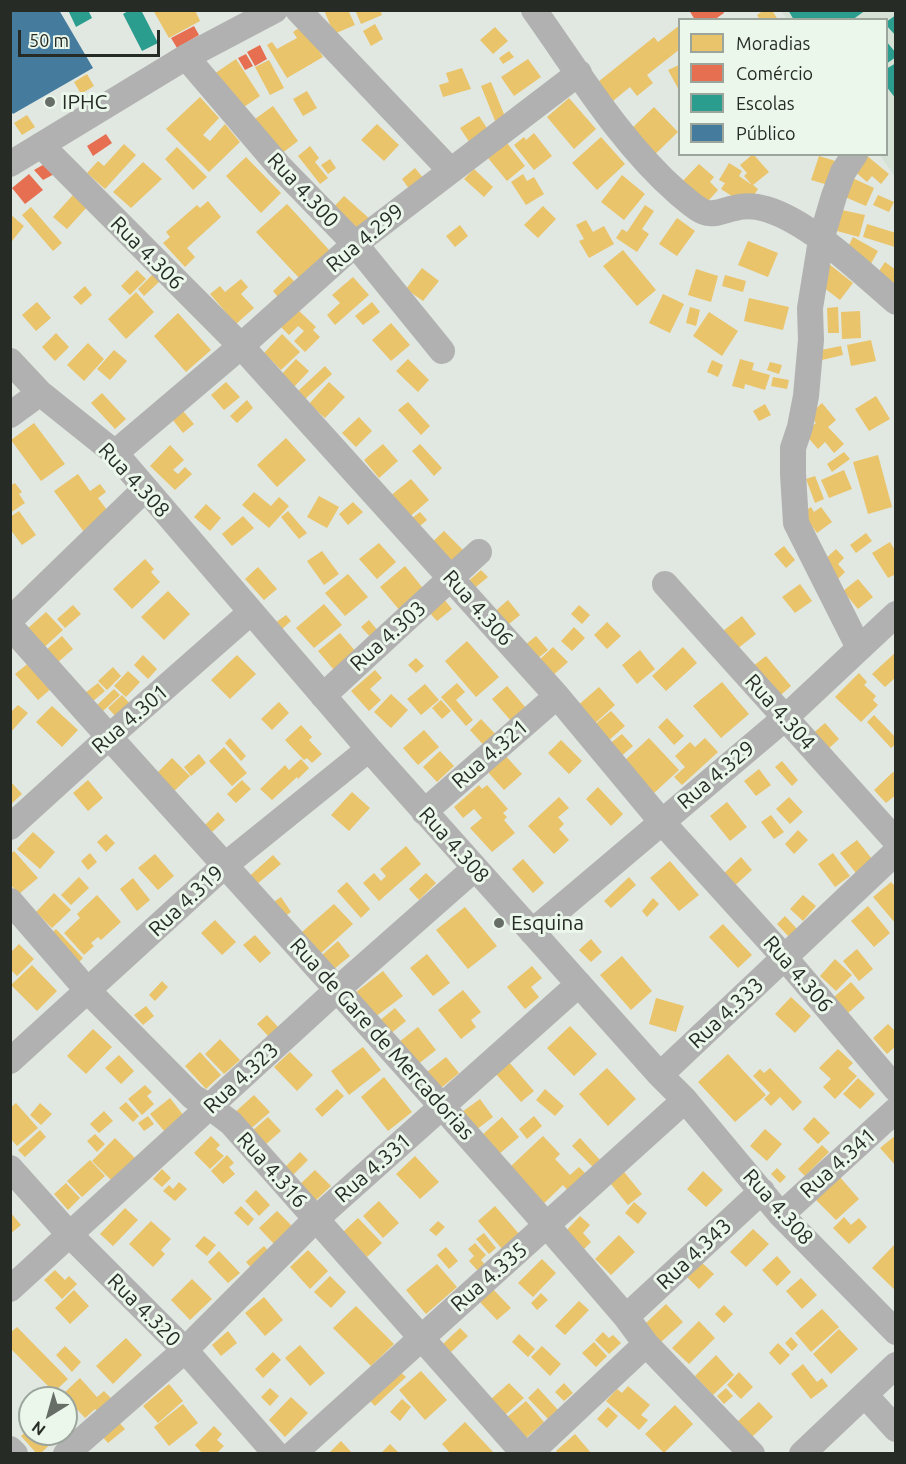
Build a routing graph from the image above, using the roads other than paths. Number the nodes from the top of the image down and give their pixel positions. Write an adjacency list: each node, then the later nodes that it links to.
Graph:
1 (275, 10): 4 (street)
2 (298, 10): 9 (street)
3 (534, 10): 5 (street)
4 (186, 57): 6 (street); 11 (street, Rua 4.300)
5 (579, 73): 9 (street, Rua 4.299); 10 (street)
6 (41, 145): 8 (street); 13 (street, Rua 4.306)
7 (854, 156): 10 (street)
8 (10, 164)
9 (450, 170): 11 (street, Rua 4.299)
10 (821, 240): 12 (street); 27 (street)
11 (355, 244): 13 (street, Rua 4.299); 14 (street, Rua 4.300)
12 (896, 302)
13 (241, 346): 18 (street, Rua 4.299); 21 (street, Rua 4.306)
14 (442, 351)
15 (10, 361): 16 (street, Rua 4.308)
16 (40, 393): 17 (street); 18 (street, Rua 4.308)
17 (10, 415)
18 (115, 453): 19 (street, Rua 4.308)
19 (145, 489): 23 (street, Rua 4.308); 25 (street)
20 (479, 552): 21 (street, Rua 4.303)
21 (452, 579): 28 (street, Rua 4.303); 29 (street, Rua 4.306)
22 (665, 584): 30 (street, Rua 4.304)
23 (251, 612): 28 (street, Rua 4.308); 31 (street, Rua 4.301)
24 (896, 614): 27 (street, Rua 4.329)
25 (10, 620)
26 (10, 626): 31 (street, Rua de Gare de Mercadorias)
27 (859, 648): 30 (street, Rua 4.329)
28 (323, 696): 32 (street, Rua 4.308)
29 (557, 696): 33 (street, Rua 4.321); 34 (street, Rua 4.306)
30 (785, 718): 34 (street, Rua 4.329); 36 (street, Rua 4.304)
31 (109, 737): 35 (street, Rua 4.301); 38 (street, Rua de Gare de Mercadorias)
32 (369, 749): 33 (street, Rua 4.308); 38 (street, Rua 4.319)
33 (424, 812): 39 (street, Rua 4.308)
34 (661, 821): 41 (street, Rua 4.329); 42 (street, Rua 4.306)
35 (10, 826)
36 (896, 841)
37 (896, 852): 42 (street, Rua 4.333)
38 (224, 866): 44 (street, Rua de Gare de Mercadorias); 45 (street, Rua 4.319)
39 (474, 869): 41 (street, Rua 4.308); 44 (street, Rua 4.323)
40 (10, 901): 45 (street, Rua 4.316)
41 (532, 932): 43 (street, Rua 4.308)
42 (786, 957): 47 (street, Rua 4.333); 48 (street, Rua 4.306)
43 (579, 984): 47 (street, Rua 4.308); 50 (street, Rua 4.331)
44 (338, 989): 50 (street, Rua de Gare de Mercadorias); 51 (street, Rua 4.323)
45 (88, 991): 46 (street, Rua 4.319); 51 (street, Rua 4.316)
46 (10, 1061)
47 (660, 1075): 49 (street, Rua 4.308)
48 (896, 1089)
49 (685, 1101): 54 (street, Rua 4.308); 57 (street, Rua 4.335)
50 (443, 1106): 56 (street, Rua 4.331); 57 (street, Rua de Gare de Mercadorias)
51 (210, 1107): 56 (street, Rua 4.316); 58 (street, Rua 4.323)
52 (896, 1110): 55 (street, Rua 4.341)
53 (10, 1168): 58 (street, Rua 4.320)
54 (762, 1191): 55 (street, Rua 4.308); 60 (street, Rua 4.343)
55 (781, 1215): 61 (street, Rua 4.308)
56 (316, 1219): 62 (street, Rua 4.316); 64 (street, Rua 4.331)
57 (548, 1226): 60 (street, Rua de Gare de Mercadorias); 62 (street, Rua 4.335)
58 (70, 1235): 59 (street, Rua 4.323); 64 (street, Rua 4.320)
59 (10, 1289)
60 (626, 1317): 63 (street, Rua de Gare de Mercadorias)
61 (896, 1332)
62 (421, 1336): 72 (street, Rua 4.335); 73 (street, Rua 4.316)
63 (646, 1344): 74 (street); 75 (street, Rua de Gare de Mercadorias)
64 (185, 1350): 70 (street, Rua 4.331); 71 (street, Rua 4.320)
65 (896, 1365): 66 (street)
66 (865, 1395): 67 (street); 76 (street)
67 (896, 1429)
68 (10, 1449): 69 (street)
69 (15, 1454)
70 (66, 1454)
71 (276, 1454)
72 (293, 1454)
73 (519, 1454)
74 (529, 1454)
75 (752, 1454)
76 (802, 1454)

